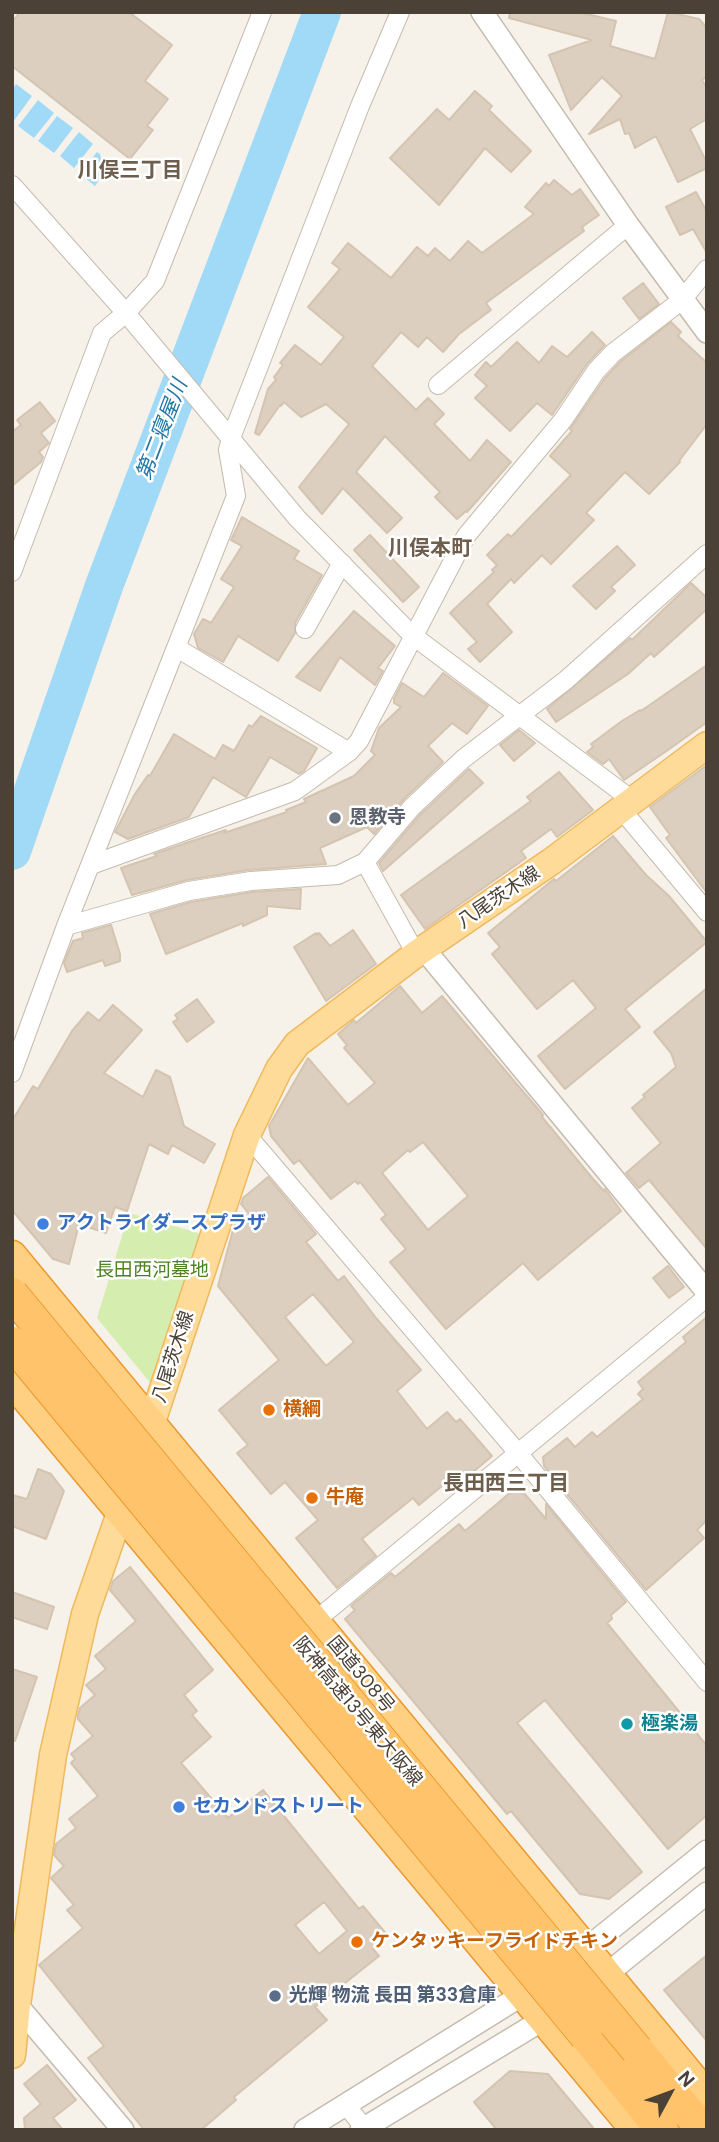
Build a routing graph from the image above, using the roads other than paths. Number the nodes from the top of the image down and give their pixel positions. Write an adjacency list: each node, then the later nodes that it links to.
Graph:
1 (262, 12): 8 (street)
2 (400, 12): 11 (street)
3 (482, 12): 5 (street)
4 (12, 184): 8 (street)
5 (628, 225): 7 (street); 10 (street)
6 (707, 269): 7 (street)
7 (682, 300): 9 (street); 17 (street)
8 (126, 313): 11 (street); 12 (street)
9 (707, 332)
10 (438, 385)
11 (231, 438): 14 (street); 18 (street)
12 (17, 537): 15 (street)
13 (707, 554): 19 (street)
14 (342, 563): 16 (street); 17 (street)
15 (12, 572)
16 (305, 629)
17 (412, 635): 19 (street); 21 (street)
18 (177, 649): 21 (street); 24 (street)
19 (518, 715): 22 (street); 23 (street)
20 (707, 745): 22 (main road, 八尾茨木線)
21 (349, 752): 24 (street)
22 (626, 805): 25 (street); 27 (main road, 八尾茨木線)
23 (365, 862): 26 (street); 27 (street)
24 (91, 865): 26 (street)
25 (707, 912)
26 (66, 926): 28 (street)
27 (420, 952): 29 (main road, 八尾茨木線); 32 (street)
28 (12, 1073)
29 (247, 1135): 35 (main road, 八尾茨木線); 36 (street)
30 (12, 1255): 35 (highway, 国道308号)
31 (12, 1294): 57 (highway, 阪神高速13号東大阪線, bridge)
32 (707, 1295): 36 (street)
33 (12, 1343): 47 (highway, 阪神高速13号東大阪線, bridge)
34 (12, 1382): 37 (highway)
35 (152, 1424): 37 (main road, 八尾茨木線); 38 (highway, 国道308号)
36 (518, 1453): 38 (street); 39 (street)
37 (120, 1511): 44 (highway); 45 (main road, 八尾茨木線)
38 (315, 1621): 42 (highway, 国道308号)
39 (707, 1682)
40 (707, 1851): 42 (street)
41 (707, 1893): 43 (street)
42 (588, 1949): 43 (highway, 国道308号); 44 (street)
43 (608, 1974): 46 (street); 49 (highway, 国道308号)
44 (524, 1996): 46 (highway); 50 (street)
45 (17, 2005): 48 (main road, 八尾茨木線); 52 (street)
46 (544, 2020): 51 (street); 54 (highway)
47 (586, 2036): 55 (highway); 56 (highway, 阪神高速13号東大阪線)
48 (12, 2055)
49 (707, 2095)
50 (346, 2105): 51 (street); 53 (street)
51 (364, 2129)
52 (123, 2130)
53 (305, 2130)
54 (635, 2130)
55 (650, 2130)
56 (662, 2130)
57 (703, 2130)

